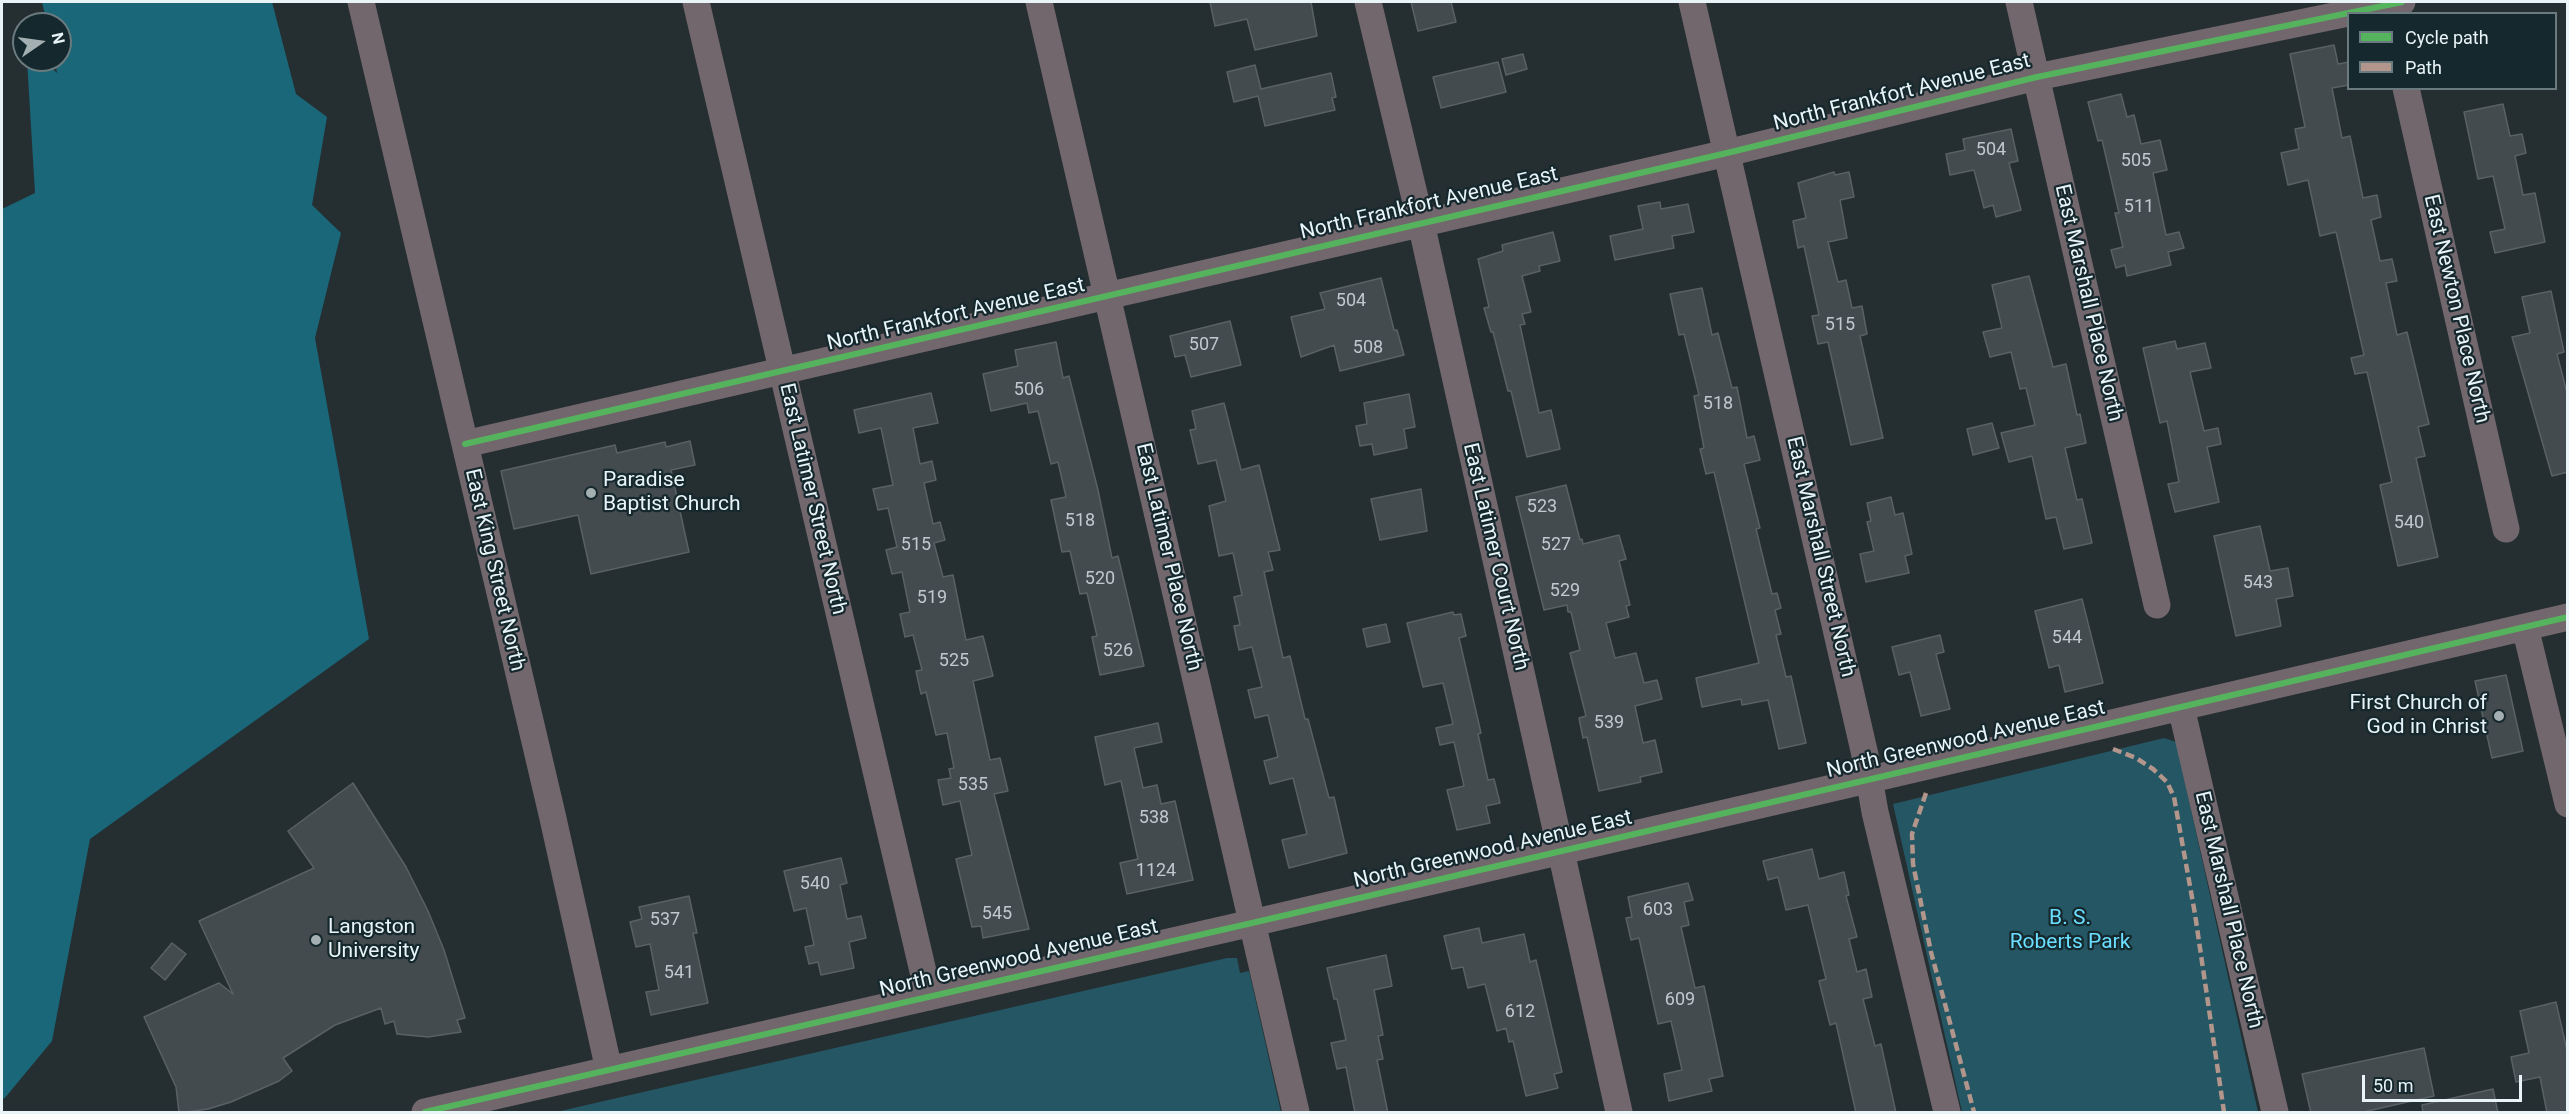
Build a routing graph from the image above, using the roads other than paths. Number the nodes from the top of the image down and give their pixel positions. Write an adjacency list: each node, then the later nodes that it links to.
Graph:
1 (362, 2): 16 (street, East King Street North)
2 (696, 2): 15 (street, East Latimer Street North)
3 (1039, 2): 14 (street, East Latimer Place North)
4 (1368, 2): 13 (street, East Latimer Court North)
5 (1692, 2): 12 (street, East Marshall Street North)
6 (2019, 2): 10 (street, East Marshall Place North)
7 (2391, 5): 8 (street, North Frankfort Avenue East)
8 (2357, 12)
9 (2347, 14): 10 (street, North Frankfort Avenue East)
10 (2037, 77): 12 (street, North Frankfort Avenue East); 18 (street, East Marshall Place North)
11 (2406, 90): 17 (street, East Newton Place North)
12 (1727, 153): 13 (street, North Frankfort Avenue East); 22 (street, East Marshall Street North)
13 (1421, 223): 14 (street, North Frankfort Avenue East); 24 (street, East Latimer Court North)
14 (1108, 297): 15 (street, North Frankfort Avenue East); 25 (street, East Latimer Place North)
15 (784, 371): 16 (street, North Frankfort Avenue East); 26 (street, East Latimer Street North)
16 (465, 444): 27 (street, East King Street North)
17 (2506, 529)
18 (2157, 605)
19 (2568, 617): 20 (street, North Greenwood Avenue East)
20 (2525, 627): 21 (street, North Greenwood Avenue East); 23 (street)
21 (2181, 707): 22 (street, North Greenwood Avenue East); 32 (street, East Marshall Place North)
22 (1870, 780): 24 (street, North Greenwood Avenue East); 31 (street, East Marshall Street North)
23 (2568, 804)
24 (1560, 851): 25 (street, North Greenwood Avenue East); 30 (street, East Latimer Court North)
25 (1252, 923): 26 (street, North Greenwood Avenue East); 29 (street, East Latimer Place North)
26 (929, 997): 27 (street, North Greenwood Avenue East)
27 (609, 1070): 28 (street, North Greenwood Avenue East)
28 (425, 1113)
29 (1296, 1113)
30 (1619, 1113)
31 (1947, 1113)
32 (2275, 1113)

